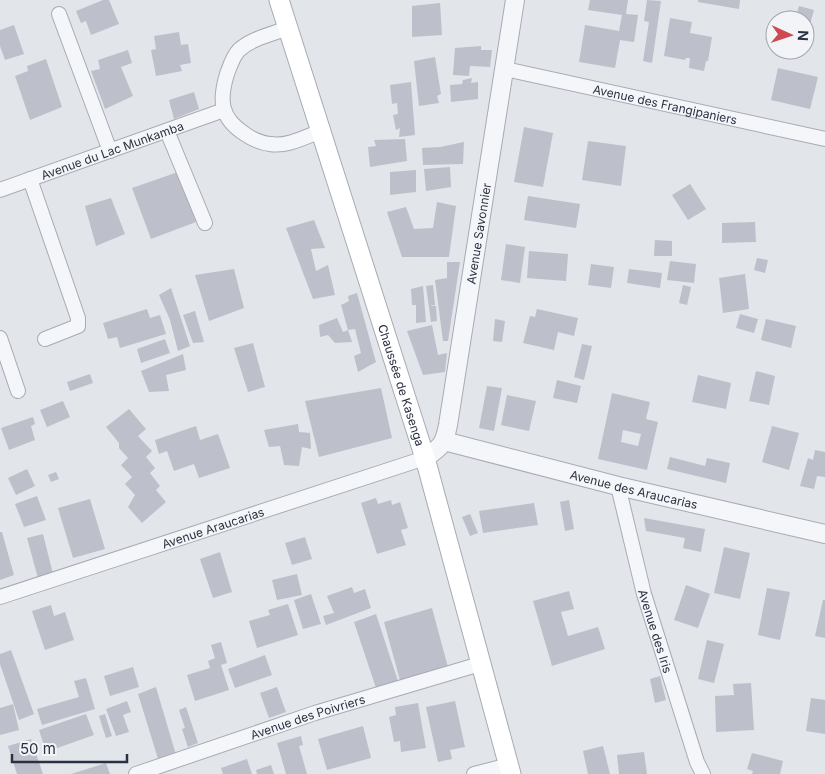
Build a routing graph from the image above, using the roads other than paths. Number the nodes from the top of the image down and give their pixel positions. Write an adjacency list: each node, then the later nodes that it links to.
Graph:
1 (279, 0): 4 (main road, Chaussée de Kasenga)
2 (515, 0): 5 (street, Avenue Savonnier)
3 (59, 14): 10 (street)
4 (288, 28): 6 (street); 8 (main road, Chaussée de Kasenga)
5 (505, 69): 9 (street, Avenue des Frangipaniers); 17 (street, Avenue Savonnier)
6 (224, 110): 7 (street, Avenue du Lac Munkamba); 8 (street)
7 (167, 131): 10 (street, Avenue du Lac Munkamba); 13 (street)
8 (321, 131): 18 (main road, Chaussée de Kasenga)
9 (825, 139)
10 (110, 151): 11 (street, Avenue du Lac Munkamba)
11 (30, 179): 12 (street, Avenue du Lac Munkamba); 15 (street)
12 (0, 190)
13 (204, 223)
14 (0, 338): 16 (street)
15 (45, 339)
16 (18, 391)
17 (444, 441): 18 (street); 19 (street, Avenue des Araucarias)
18 (426, 458): 21 (street, Avenue Araucarias); 22 (main road, Chaussée de Kasenga)
19 (618, 486): 20 (street, Avenue des Araucarias); 26 (street, Avenue des Iris)
20 (825, 534)
21 (0, 597)
22 (480, 664): 23 (main road, Chaussée de Kasenga); 24 (street, Avenue des Poivriers)
23 (510, 770): 25 (street)
24 (136, 774)
25 (474, 774)
26 (703, 774)

